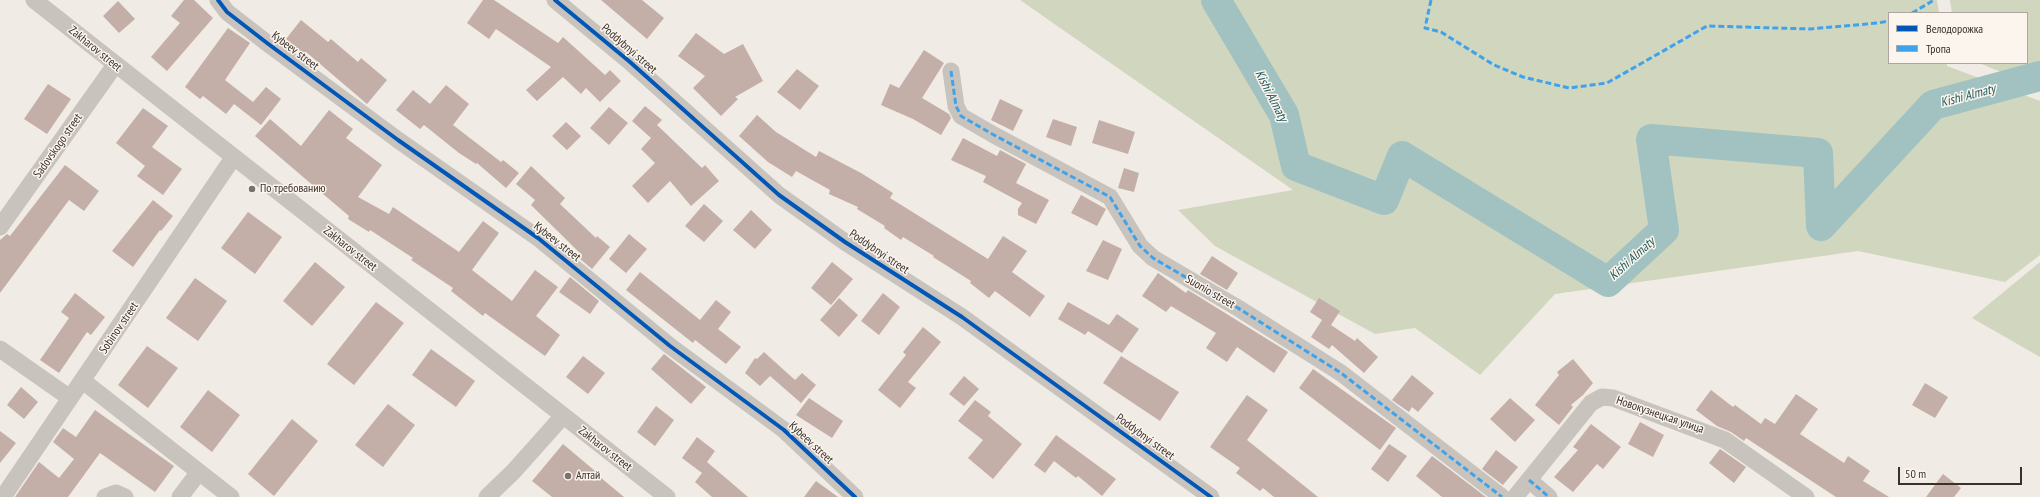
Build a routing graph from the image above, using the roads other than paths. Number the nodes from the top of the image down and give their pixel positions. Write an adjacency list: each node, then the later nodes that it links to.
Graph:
1 (34, 0): 4 (street, Zakharov street)
2 (218, 0): 21 (street, Kybeev street)
3 (555, 0): 22 (street, Poddybnyi street)
4 (115, 65): 6 (street, Zakharov street); 7 (street, Sadovskogo street)
5 (951, 71): 23 (street, Suonio street)
6 (233, 158): 9 (street, Sobinov street); 11 (street, Zakharov street)
7 (0, 227)
8 (0, 350): 10 (street)
9 (83, 381): 10 (street, Sobinov street); 12 (street)
10 (70, 398): 14 (street, Sobinov street)
11 (563, 416): 19 (street); 20 (street, Zakharov street)
12 (199, 472): 17 (street); 18 (street)
13 (1529, 480): 24 (street, Новокузнецкая улица); 25 (street); 26 (street, Новокузнецкая улица)
14 (3, 497)
15 (105, 497): 16 (street)
16 (125, 497)
17 (180, 497)
18 (231, 497)
19 (487, 497)
20 (666, 497)
21 (855, 497)
22 (1211, 497)
23 (1502, 497)
24 (1515, 497)
25 (1550, 497)
26 (1806, 497)

